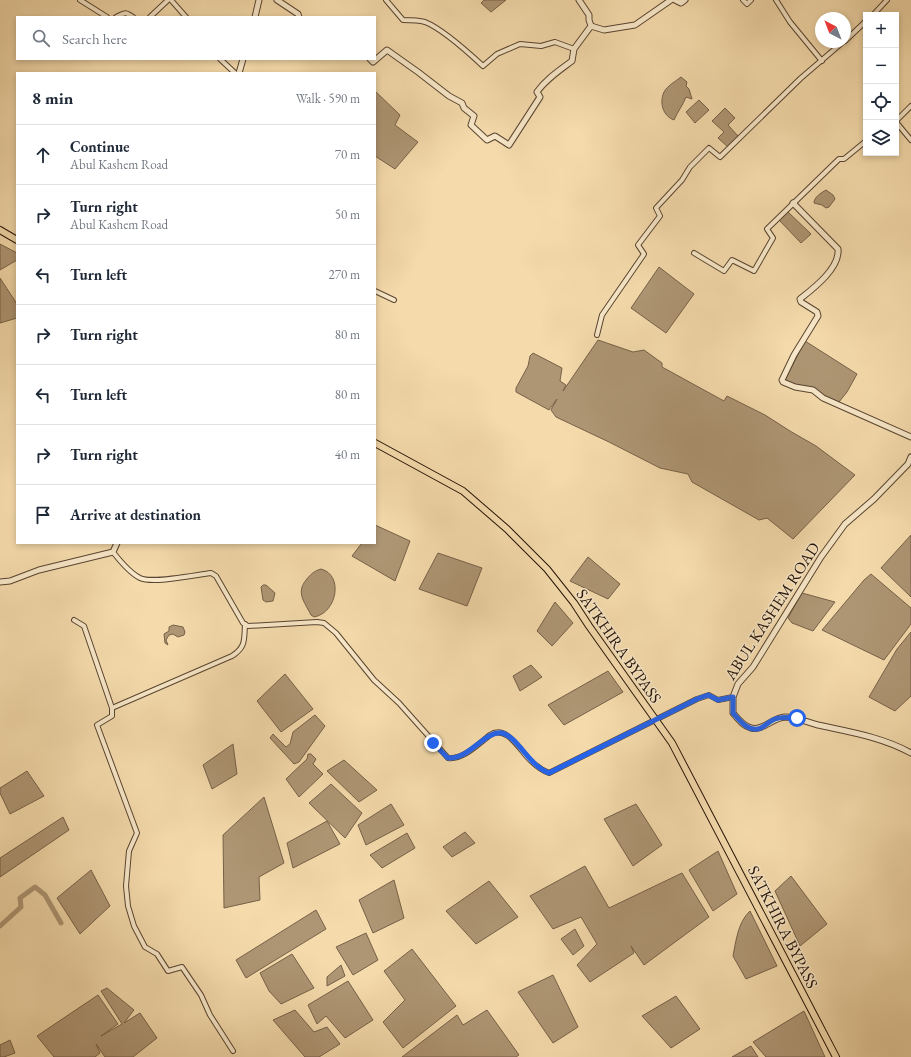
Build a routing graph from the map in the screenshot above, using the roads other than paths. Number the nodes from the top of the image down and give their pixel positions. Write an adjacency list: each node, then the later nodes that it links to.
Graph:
1 (80, 0): 15 (street)
2 (170, 0): 18 (street); 19 (street)
3 (259, 0): 20 (street)
4 (277, 0): 21 (street)
5 (386, 0): 26 (street)
6 (579, 0): 23 (street)
7 (671, 0): 23 (street)
8 (675, 0): 9 (street)
9 (685, 0)
10 (743, 0): 11 (street)
11 (751, 0)
12 (776, 0): 30 (street)
13 (887, 0): 14 (street)
14 (876, 12)
15 (105, 16)
16 (118, 16): 17 (street)
17 (131, 16)
18 (151, 16)
19 (185, 16)
20 (255, 16)
21 (298, 16)
22 (863, 24): 24 (street)
23 (591, 26): 26 (street)
24 (851, 35)
25 (836, 48): 30 (street)
26 (574, 49): 27 (street)
27 (376, 59)
28 (221, 60): 31 (street)
29 (243, 60): 32 (street)
30 (822, 60): 44 (street)
31 (234, 72)
32 (239, 72)
33 (911, 106): 34 (street)
34 (897, 120)
35 (899, 125): 36 (street)
36 (911, 140)
37 (863, 143): 38 (street)
38 (793, 203): 41 (street); 45 (street)
39 (0, 230): 40 (highway)
40 (16, 239)
41 (694, 253)
42 (376, 291): 43 (street)
43 (394, 300)
44 (597, 335)
45 (911, 437)
46 (376, 444): 55 (highway, SATKHIRA BYPASS)
47 (911, 457): 53 (street, ABUL KASHEM ROAD)
48 (117, 544): 49 (street)
49 (113, 552): 50 (street); 52 (street)
50 (0, 582)
51 (74, 620): 54 (street)
52 (245, 624): 54 (street); 55 (street)
53 (733, 697): 55 (street); 56 (street, ABUL KASHEM ROAD)
54 (112, 708): 57 (street)
55 (655, 720): 58 (highway, SATKHIRA BYPASS)
56 (911, 753)
57 (233, 1051)
58 (836, 1057)

